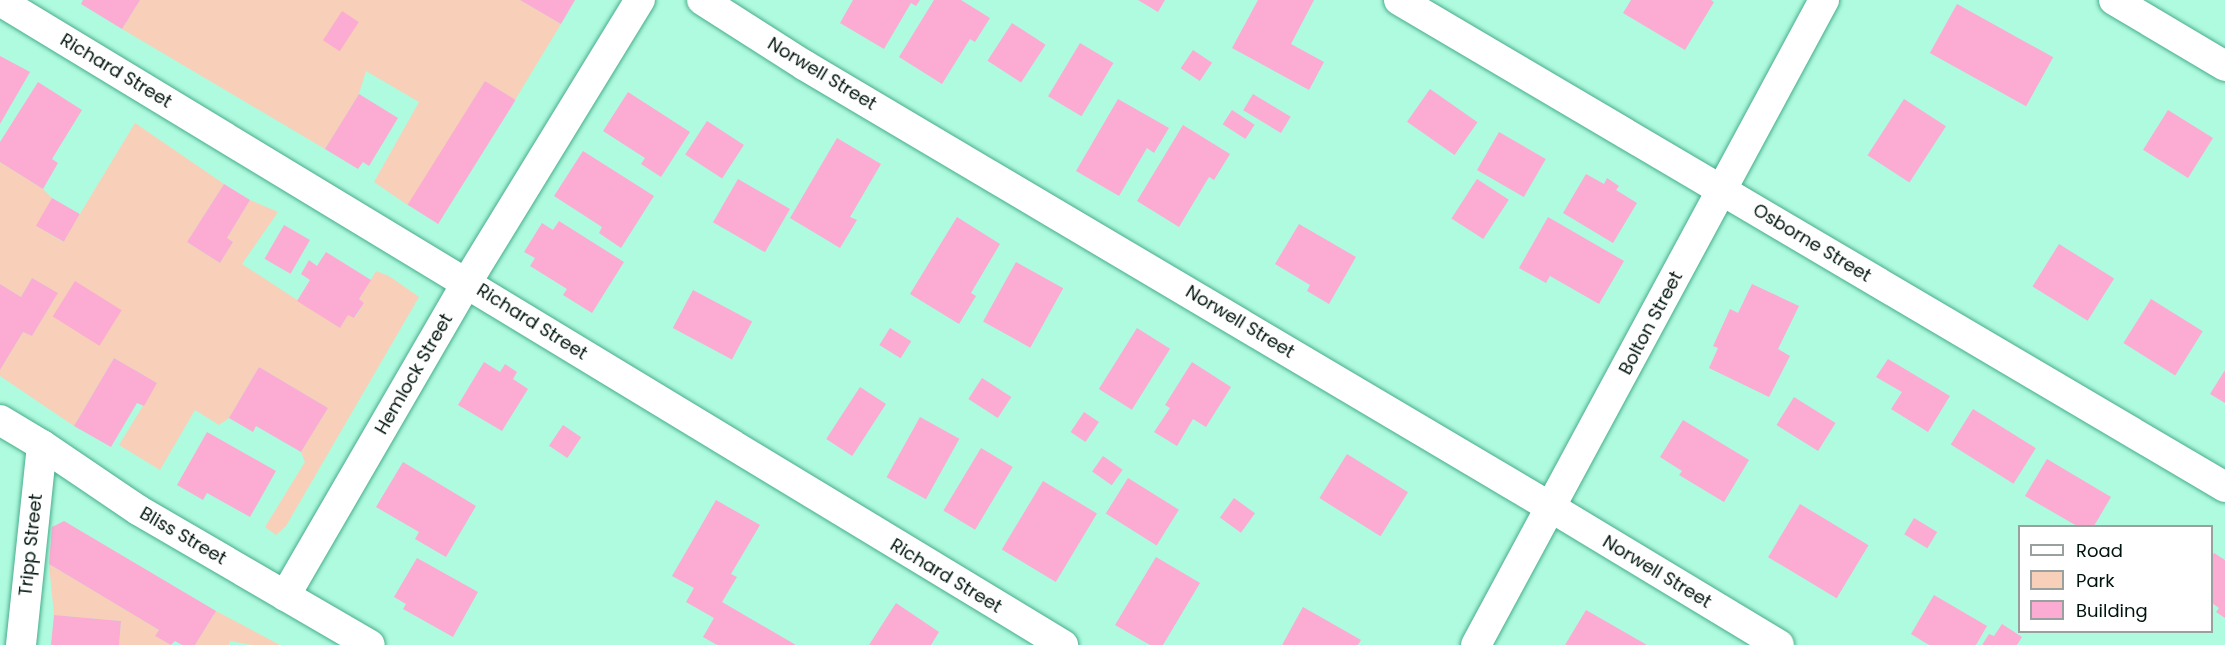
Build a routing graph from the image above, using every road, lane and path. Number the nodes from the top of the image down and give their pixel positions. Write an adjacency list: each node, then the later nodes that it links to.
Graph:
1 (640, 0): 9 (street, Hemlock Street)
2 (702, 0): 13 (street, Norwell Street)
3 (1399, 0): 8 (street, Osborne Street)
4 (1824, 0): 8 (street, Bolton Street)
5 (2114, 0): 7 (street)
6 (0, 1): 9 (street, Richard Street)
7 (2225, 66)
8 (1722, 189): 12 (street, Osborne Street); 13 (street, Bolton Street)
9 (467, 282): 14 (street, Hemlock Street); 17 (street, Richard Street)
10 (0, 420): 11 (street, Bliss Street)
11 (42, 445): 14 (street, Bliss Street); 15 (street, Tripp Street)
12 (2225, 487)
13 (1552, 508): 18 (street, Bolton Street); 19 (street, Norwell Street)
14 (285, 596): 16 (street, Bliss Street)
15 (21, 645)
16 (370, 645)
17 (1063, 645)
18 (1476, 645)
19 (1779, 645)

